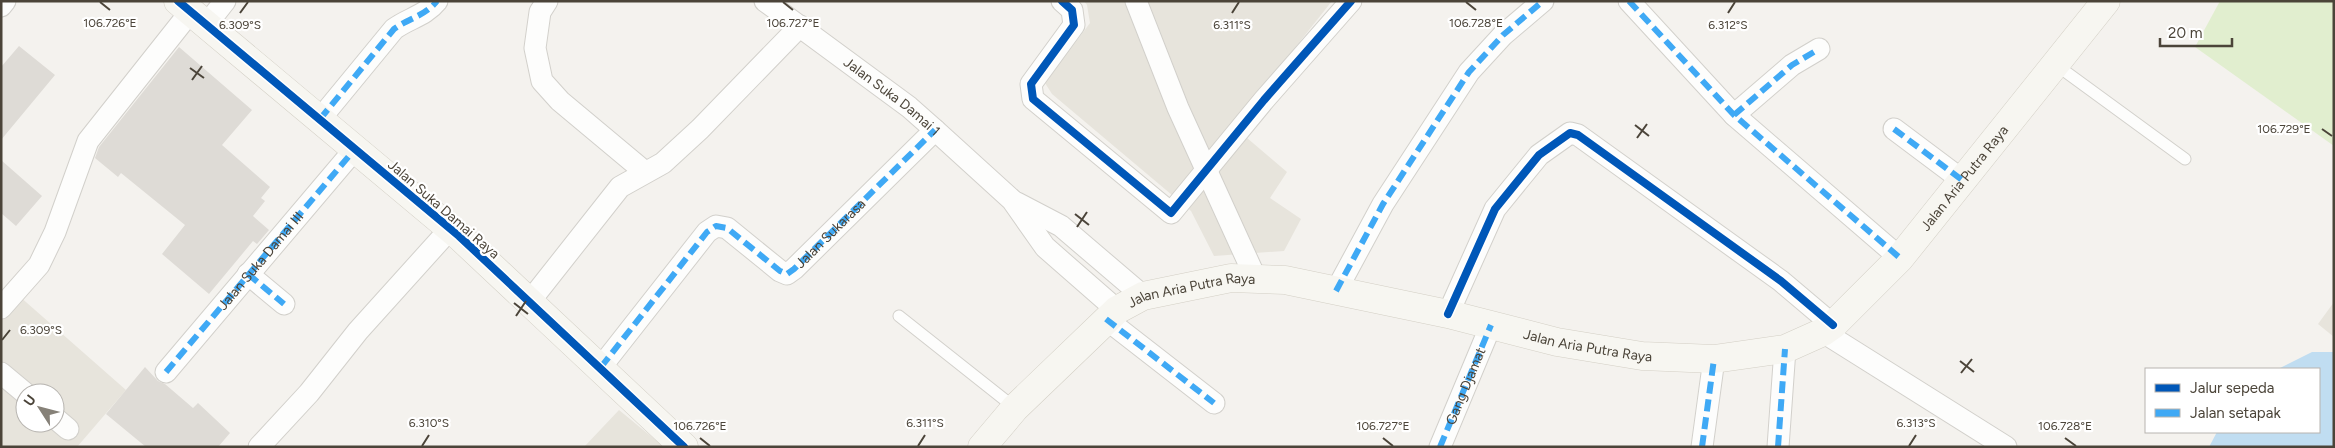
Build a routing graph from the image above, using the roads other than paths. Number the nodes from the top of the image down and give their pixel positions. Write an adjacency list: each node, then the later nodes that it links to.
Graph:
1 (5, 1): 12 (street)
2 (225, 1): 13 (street)
3 (437, 1): 18 (street)
4 (547, 1): 24 (street)
5 (764, 1): 14 (street, Jalan Suka Damai 1)
6 (1062, 1): 23 (street)
7 (1136, 1): 23 (street)
8 (1351, 1): 23 (street)
9 (1543, 1): 31 (street)
10 (1629, 1): 17 (street)
11 (2106, 1): 16 (main road, Jalan Aria Putra Raya)
12 (1, 6)
13 (192, 12): 18 (main road, Jalan Suka Damai Raya); 35 (street)
14 (800, 26): 20 (street, Jalan Suka Damai 1); 24 (street)
15 (1819, 49): 17 (street)
16 (2055, 64): 22 (lane); 25 (main road, Jalan Aria Putra Raya)
17 (1734, 115): 28 (street)
18 (320, 119): 21 (main road, Jalan Suka Damai Raya)
19 (1894, 129): 25 (street)
20 (935, 130): 26 (street, Jalan Suka Damai 1); 43 (street, Jalan Sukarasa)
21 (355, 149): 27 (main road, Jalan Suka Damai Raya); 29 (street, Jalan Suka Damai III)
22 (2185, 158)
23 (1207, 169): 30 (street)
24 (645, 172): 33 (street)
25 (1962, 180): 28 (main road, Jalan Aria Putra Raya)
26 (1012, 200): 32 (street, Jalan Suka Damai 1); 36 (street, Jalan Suka Damai 1)
27 (455, 232): 33 (main road, Jalan Suka Damai Raya); 49 (street); 50 (street)
28 (1900, 258): 40 (main road, Jalan Aria Putra Raya)
29 (248, 274): 34 (street); 44 (street, Jalan Suka Damai III)
30 (1256, 279): 31 (main road, Jalan Aria Putra Raya); 32 (main road, Jalan Aria Putra Raya)
31 (1336, 291): 37 (main road, Jalan Aria Putra Raya)
32 (1143, 296): 36 (main road, Jalan Aria Putra Raya)
33 (530, 301): 43 (main road, Jalan Suka Damai Raya)
34 (284, 304)
35 (1, 308)
36 (1111, 314): 47 (street, Jalan Suka Damai 1); 48 (main road, Jalan Aria Putra Raya)
37 (1448, 314): 39 (main road, Jalan Aria Putra Raya); 40 (street)
38 (899, 316): 48 (lane)
39 (1491, 325): 42 (main road, Jalan Aria Putra Raya); 53 (street, Gang Djamat)
40 (1828, 328): 41 (main road, Jalan Aria Putra Raya); 56 (street)
41 (1785, 349): 42 (main road, Jalan Aria Putra Raya); 55 (street)
42 (1714, 359): 54 (street)
43 (601, 367): 51 (main road, Jalan Suka Damai Raya)
44 (166, 372)
45 (1, 373): 46 (street)
46 (15, 385)
47 (1214, 403)
48 (1016, 408): 52 (main road, Jalan Aria Putra Raya)
49 (259, 447)
50 (278, 447)
51 (684, 447)
52 (982, 447)
53 (1440, 447)
54 (1702, 447)
55 (1778, 447)
56 (2006, 447)

